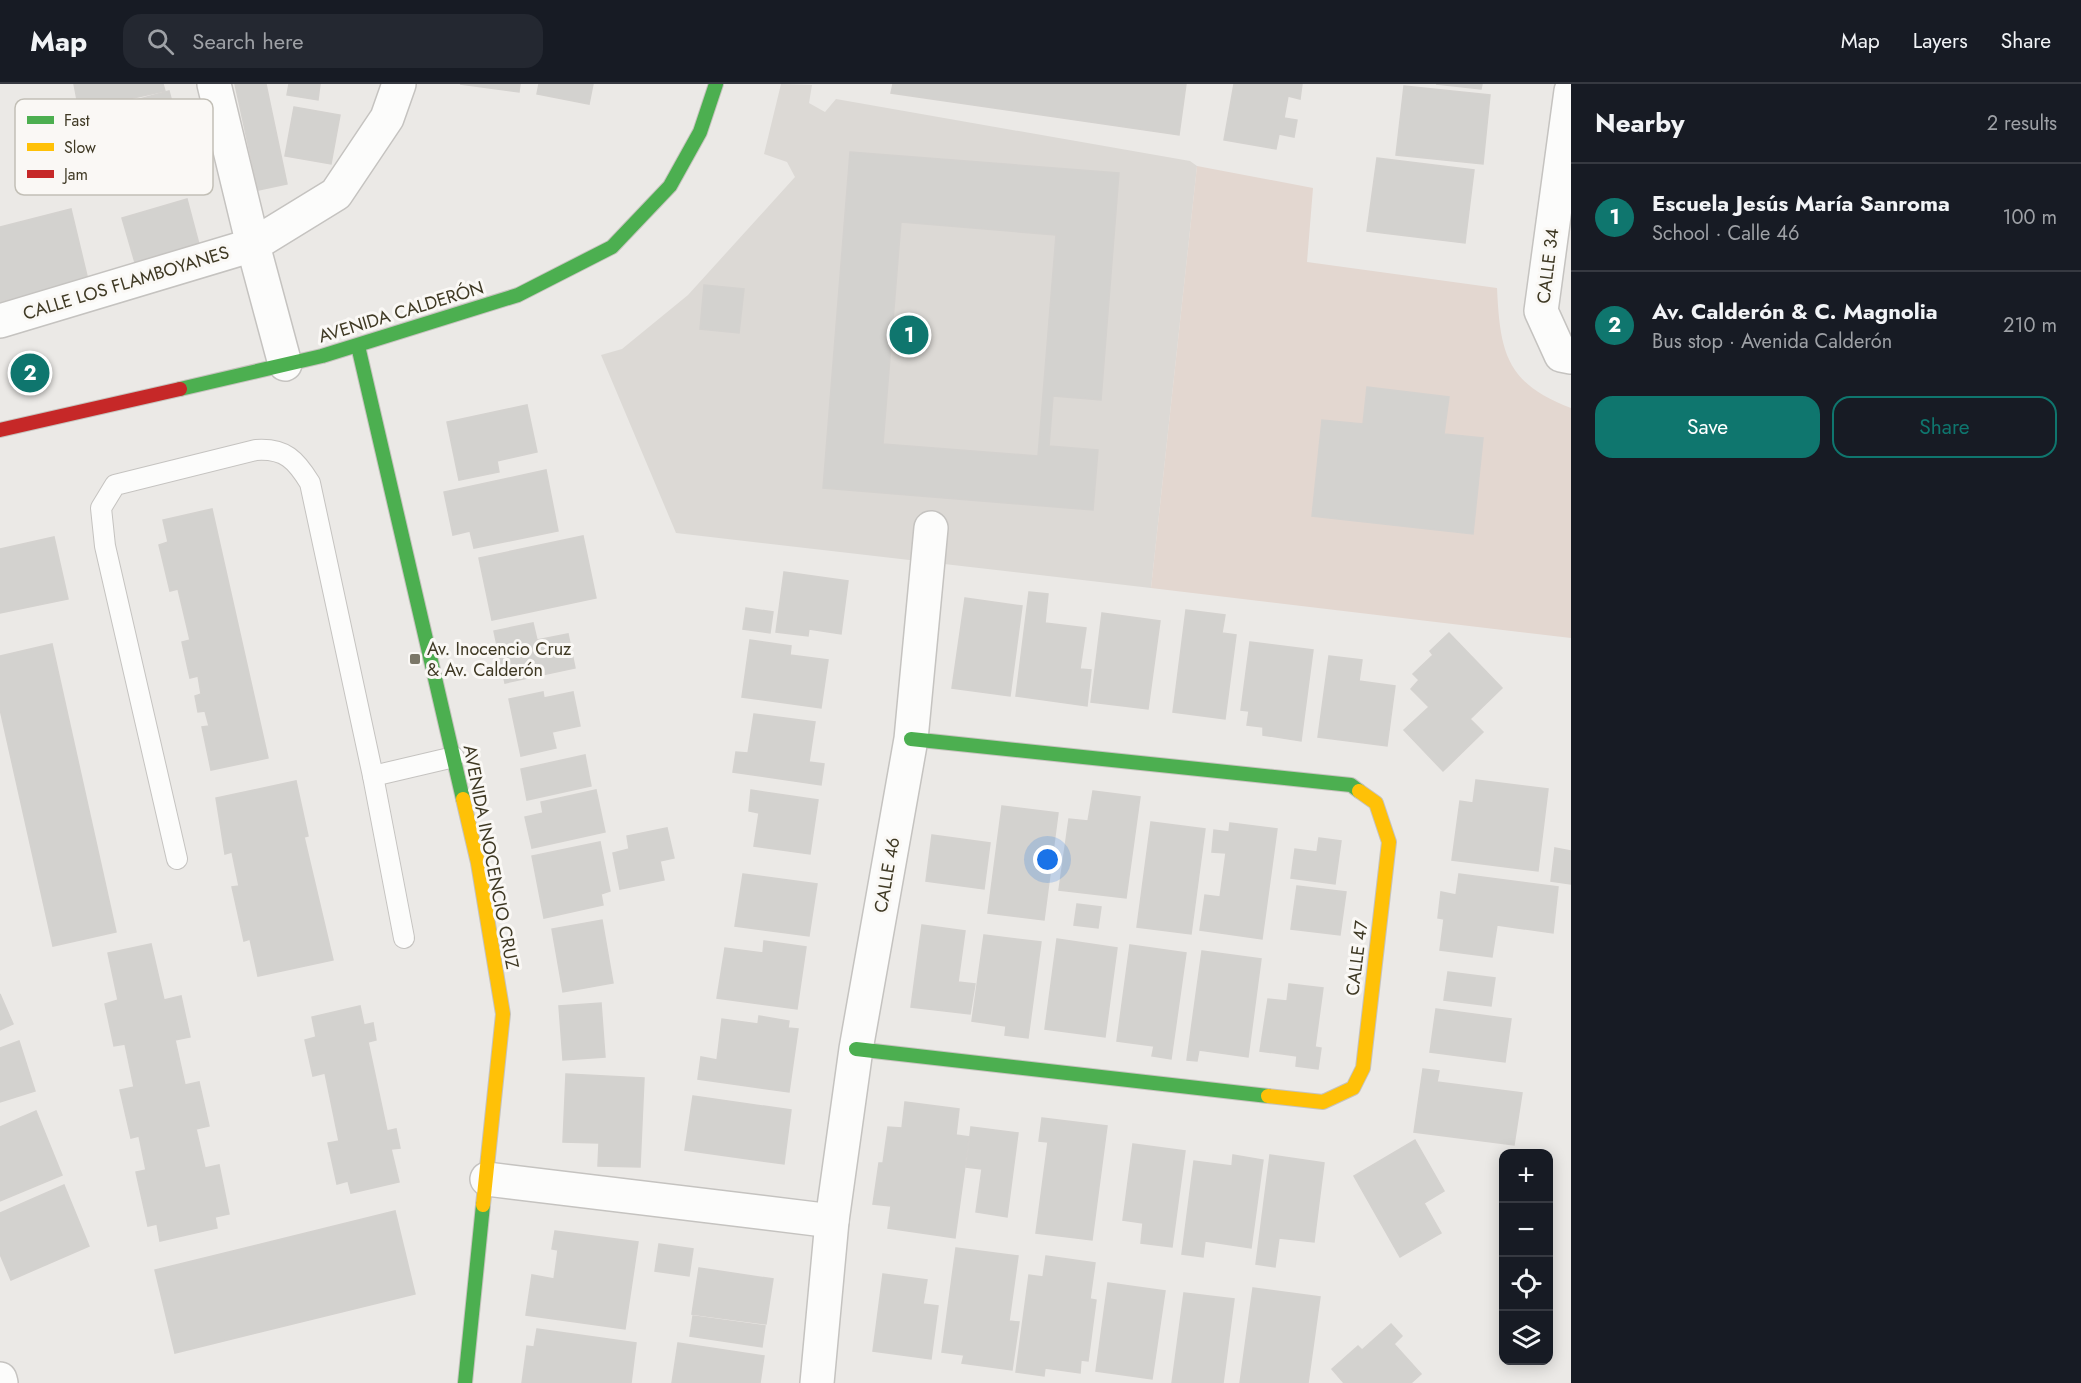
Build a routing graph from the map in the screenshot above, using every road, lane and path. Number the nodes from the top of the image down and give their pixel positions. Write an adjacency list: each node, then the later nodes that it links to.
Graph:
1 (214, 84): 5 (street)
2 (399, 84): 5 (street, CALLE LOS FLAMBOYANES)
3 (716, 84): 7 (street, AVENIDA CALDERÓN)
4 (1571, 91): 8 (street, CALLE 34)
5 (252, 245): 6 (street, CALLE LOS FLAMBOYANES); 9 (street)
6 (0, 321)
7 (358, 346): 9 (street, AVENIDA CALDERÓN); 13 (street, AVENIDA INOCENCIO CRUZ)
8 (1571, 357)
9 (285, 364): 10 (street, AVENIDA CALDERÓN)
10 (0, 430)
11 (931, 528): 12 (street, CALLE 46)
12 (911, 739): 17 (street, CALLE 46); 17 (street, CALLE 47)
13 (454, 757): 14 (lane); 18 (street, AVENIDA INOCENCIO CRUZ)
14 (373, 776): 15 (lane); 16 (lane)
15 (177, 859)
16 (404, 938)
17 (856, 1049): 19 (street, CALLE 46)
18 (487, 1179): 19 (street); 20 (street, AVENIDA INOCENCIO CRUZ)
19 (832, 1221): 21 (street, CALLE 46)
20 (465, 1383)
21 (817, 1383)

